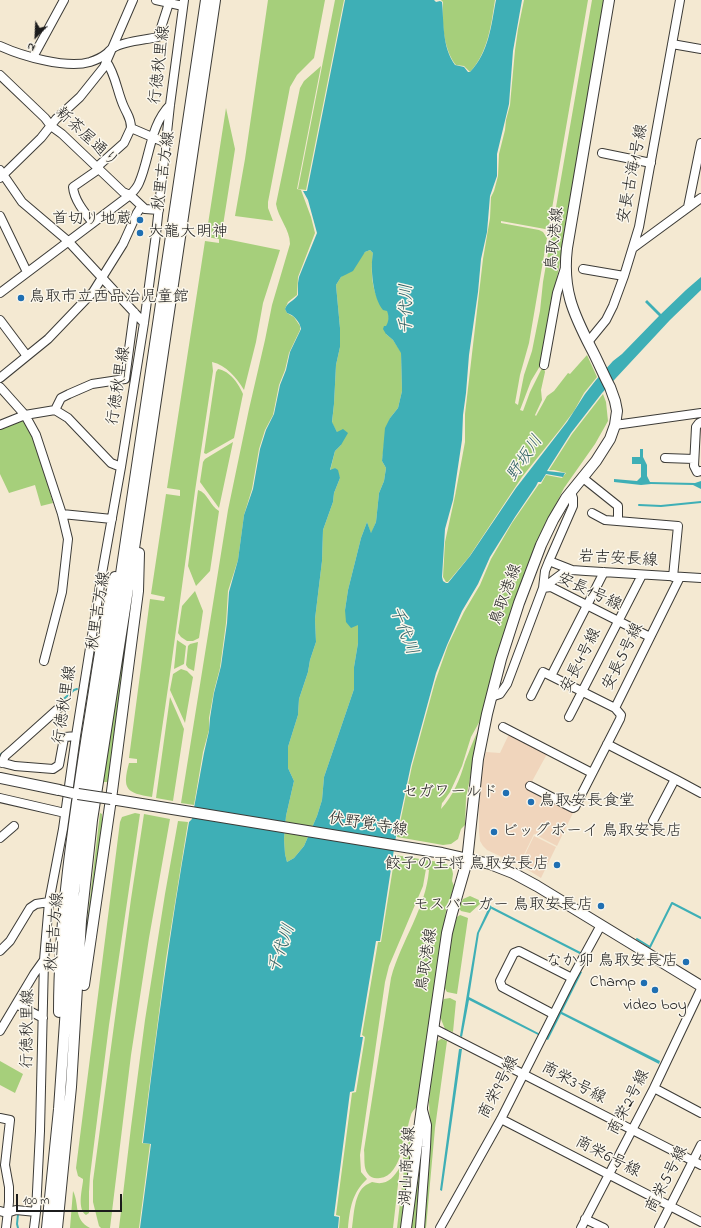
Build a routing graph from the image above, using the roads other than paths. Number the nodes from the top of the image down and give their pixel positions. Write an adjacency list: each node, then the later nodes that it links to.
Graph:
1 (64, 0): 16 (street)
2 (133, 0): 14 (street)
3 (156, 0): 10 (street)
4 (199, 0): 18 (main road)
5 (206, 0): 18 (main road, 秋里吉方線)
6 (215, 0): 20 (main road, 秋里吉方線)
7 (222, 0): 20 (main road)
8 (609, 0): 40 (main road, 鳥取港線)
9 (680, 0): 12 (street, 安長古海1号線)
10 (169, 3): 11 (street); 14 (street)
11 (183, 3): 21 (street, 行徳秋里線)
12 (672, 44): 15 (street); 28 (street, 安長古海1号線)
13 (0, 46): 16 (street)
14 (112, 48): 16 (street); 17 (street)
15 (701, 49)
16 (32, 57)
17 (106, 61): 22 (street); 23 (street)
18 (196, 63): 71 (main road, 秋里吉方線)
19 (0, 75): 22 (street, 新茶屋通り)
20 (201, 94): 68 (main road, 秋里吉方線)
21 (170, 105): 24 (street); 25 (street, 行徳秋里線)
22 (51, 126): 29 (street, 新茶屋通り); 30 (street)
23 (131, 128): 24 (street); 29 (street)
24 (153, 137): 25 (street); 31 (street)
25 (166, 143): 35 (street, 行徳秋里線)
26 (701, 143): 34 (street)
27 (602, 153): 28 (street)
28 (651, 163): 39 (street, 安長古海1号線)
29 (98, 168): 31 (street, 新茶屋通り); 37 (street)
30 (1, 174): 38 (street)
31 (130, 195): 33 (street, 新茶屋通り); 37 (street)
32 (701, 198): 34 (street)
33 (141, 207): 35 (street); 44 (street)
34 (688, 207): 39 (street)
35 (159, 210): 48 (street, 行徳秋里線)
36 (0, 216): 42 (street)
37 (93, 223): 38 (street)
38 (68, 241): 42 (street); 44 (street)
39 (633, 248): 43 (street, 安長古海1号線)
40 (566, 265): 49 (main road, 鳥取港線); 51 (street)
41 (583, 269): 43 (street)
42 (27, 272): 45 (street)
43 (624, 276): 49 (street, 安長古海1号線)
44 (103, 278): 46 (street); 50 (street)
45 (0, 293)
46 (134, 312): 48 (street); 54 (street)
47 (0, 320): 50 (street)
48 (144, 323): 62 (street, 行徳秋里線)
49 (590, 347): 59 (main road, 鳥取港線)
50 (27, 356): 52 (street)
51 (544, 365)
52 (0, 378)
53 (0, 387): 56 (street)
54 (55, 410): 56 (street); 62 (street)
55 (701, 413): 59 (street)
56 (25, 415): 58 (street); 66 (street)
57 (701, 422): 61 (street)
58 (0, 425)
59 (615, 426): 64 (main road, 鳥取港線)
60 (665, 458): 61 (street)
61 (694, 459): 63 (street)
62 (121, 467): 69 (street, 行徳秋里線)
63 (701, 471)
64 (583, 478): 65 (main road, 鳥取港線); 70 (street)
65 (571, 492): 72 (street); 86 (main road, 鳥取港線)
66 (62, 514): 69 (street); 82 (street)
67 (592, 514): 70 (street)
68 (139, 517): 101 (main road); 120 (main road, 秋里吉方線)
69 (112, 519): 91 (street, 行徳秋里線)
70 (618, 521): 76 (street)
71 (126, 540): 98 (main road); 119 (main road, 秋里吉方線)
72 (549, 561): 73 (street, 安長1号線); 78 (street, 安長1号線)
73 (572, 570): 74 (street, 岩吉安長線); 78 (street, 岩吉安長線)
74 (604, 572): 75 (street, 岩吉安長線); 79 (street)
75 (642, 575): 76 (street, 岩吉安長線); 80 (street, 安長4号線)
76 (677, 577): 77 (street, 岩吉安長線); 81 (street, 安長5号線)
77 (701, 578)
78 (543, 588): 79 (street, 安長1号線); 86 (street)
79 (587, 606): 80 (street, 安長1号線); 83 (street)
80 (618, 621): 81 (street, 安長1号線); 84 (street, 安長4号線)
81 (650, 637): 88 (street, 安長5号線)
82 (44, 661)
83 (551, 676): 84 (street, 安長5号線); 85 (street)
84 (582, 692): 88 (street, 安長5号線); 89 (street, 安長4号線)
85 (531, 696)
86 (490, 697): 106 (main road, 鳥取港線)
87 (60, 707): 93 (street)
88 (615, 708): 92 (street)
89 (569, 717)
90 (503, 727): 94 (street)
91 (76, 736): 93 (street); 102 (street, 行徳秋里線)
92 (607, 744): 94 (street); 96 (street)
93 (1, 762)
94 (592, 773): 97 (street)
95 (0, 778): 98 (main road, 伏野覚寺線, bridge)
96 (675, 779): 99 (street); 103 (street)
97 (530, 786)
98 (75, 793): 101 (main road, 伏野覚寺線, bridge); 119 (main road)
99 (701, 793)
100 (0, 798): 102 (street)
101 (111, 800): 106 (main road, 伏野覚寺線); 120 (main road)
102 (65, 813): 107 (street, 行徳秋里線)
103 (653, 821)
104 (14, 826): 105 (street)
105 (0, 838)
106 (468, 858): 108 (main road, 伏野覚寺線); 116 (main road, 鳥取港線)
107 (49, 902): 109 (street); 110 (street, 行徳秋里線)
108 (601, 925): 111 (street, 商栄9号線); 112 (main road, 伏野覚寺線)
109 (0, 951)
110 (44, 960): 113 (street); 115 (street, 行徳秋里線)
111 (572, 978): 114 (street, 商栄9号線); 114 (street)
112 (701, 988): 121 (street, 商栄2号線)
113 (16, 1004): 115 (street); 117 (street)
114 (553, 1014): 118 (street, 商栄9号線)
115 (43, 1018): 133 (street, 行徳秋里線)
116 (433, 1028): 118 (street, 商栄3号線); 122 (main road, 鳥取港線)
117 (0, 1032)
118 (524, 1074): 125 (street, 商栄9号線); 126 (street, 商栄3号線)
119 (60, 1086): 138 (main road, 秋里吉方線)
120 (71, 1087): 139 (main road, 秋里吉方線)
121 (654, 1088): 123 (street); 126 (street, 商栄2号線)
122 (422, 1107): 140 (main road, 鳥取港線); 141 (street, 湖山商栄線)
123 (701, 1113)
124 (0, 1118): 132 (street)
125 (501, 1119): 130 (street, 商栄6号線); 142 (street, 商栄9号線)
126 (632, 1131): 128 (street, 商栄3号線); 130 (street, 商栄2号線)
127 (701, 1145): 128 (street, 商栄5号線)
128 (693, 1161): 129 (street, 商栄3号線); 131 (street, 商栄5号線)
129 (701, 1165)
130 (608, 1174): 131 (street, 商栄6号線); 134 (street, 商栄2号線)
131 (670, 1206): 135 (street, 商栄6号線); 145 (street, 商栄5号線)
132 (4, 1212): 133 (street); 136 (street)
133 (36, 1212): 137 (street, 行徳秋里線)
134 (586, 1219): 143 (street, 商栄2号線); 144 (street)
135 (701, 1222)
136 (6, 1228)
137 (34, 1228)
138 (47, 1228)
139 (57, 1228)
140 (406, 1228)
141 (420, 1228)
142 (440, 1228)
143 (581, 1228)
144 (604, 1228)
145 (659, 1228)

